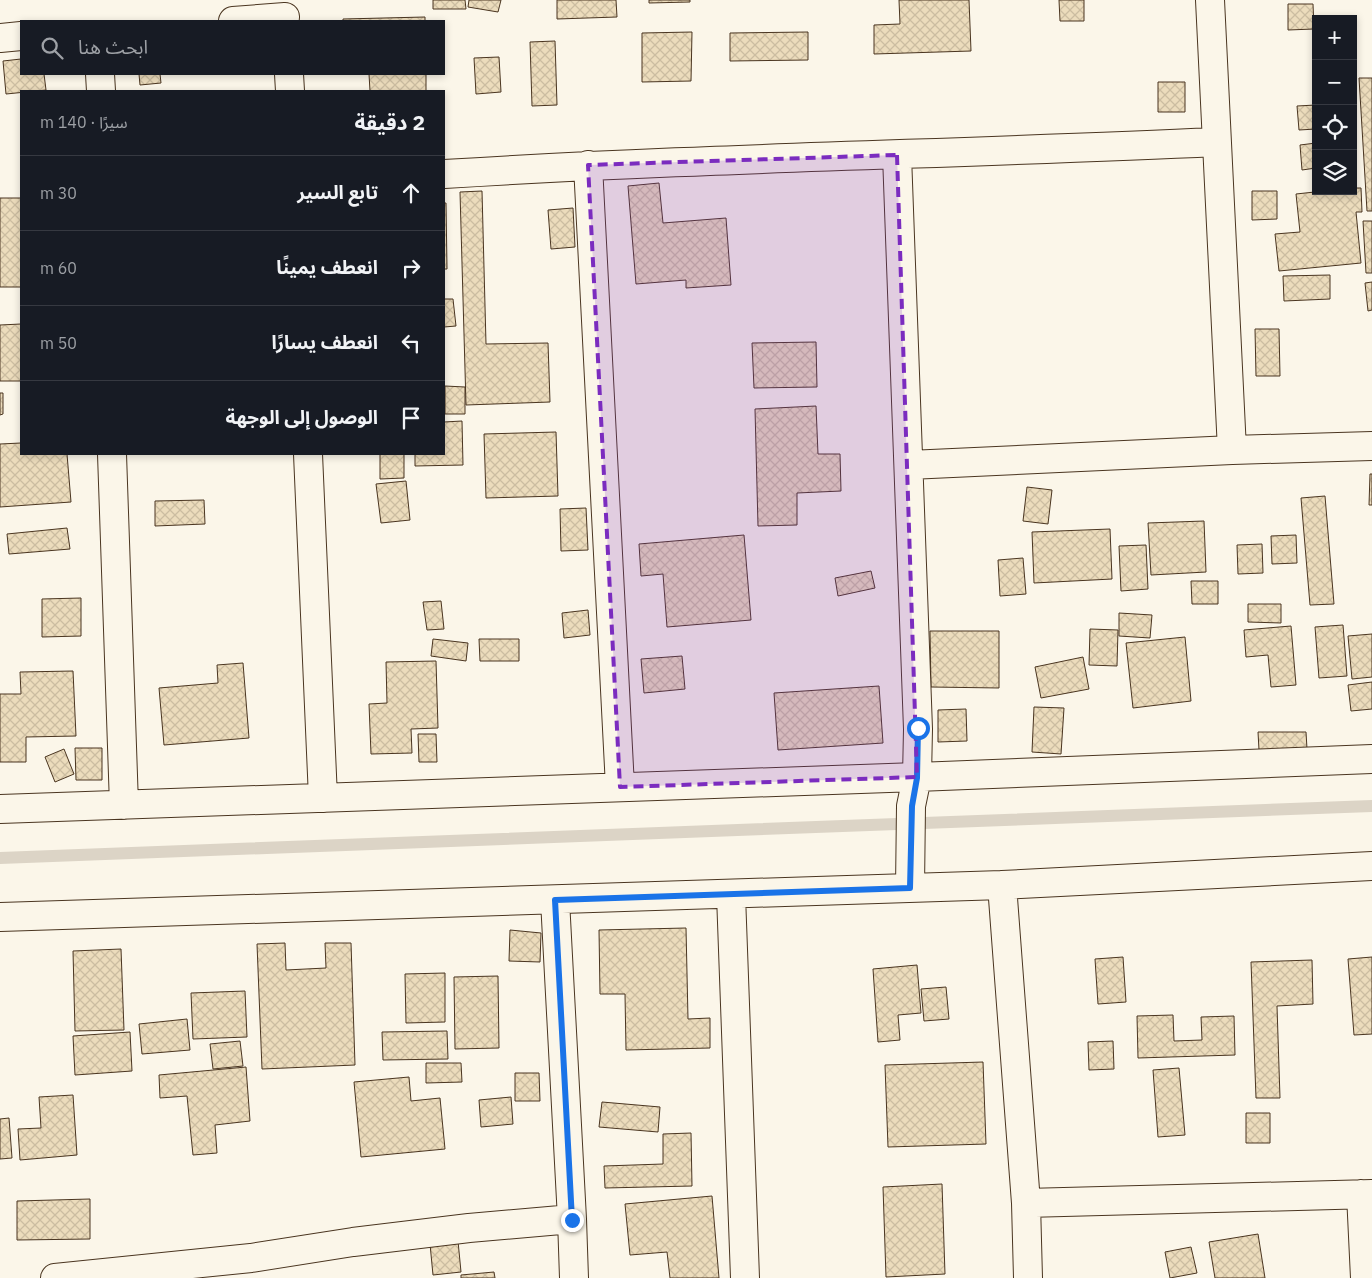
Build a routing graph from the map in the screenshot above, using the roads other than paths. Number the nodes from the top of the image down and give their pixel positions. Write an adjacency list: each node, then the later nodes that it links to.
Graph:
1 (1210, 0): 10 (street)
2 (284, 13): 3 (street)
3 (239, 20)
4 (20, 36): 5 (street)
5 (0, 38)
6 (100, 75): 8 (street)
7 (289, 75): 9 (street)
8 (100, 90)
9 (290, 90)
10 (1216, 142): 11 (street); 15 (street)
11 (897, 155): 12 (street); 18 (street)
12 (588, 165): 13 (street); 21 (street)
13 (445, 174)
14 (1372, 446): 15 (street)
15 (1232, 450): 18 (street)
16 (112, 455): 23 (street)
17 (308, 455): 22 (street)
18 (909, 465): 20 (street)
19 (1372, 759): 20 (street)
20 (917, 778): 21 (street); 27 (street)
21 (620, 787): 22 (street)
22 (324, 798): 23 (street)
23 (124, 805): 24 (street)
24 (0, 809)
25 (1372, 866): 26 (street)
26 (1002, 885): 27 (street); 32 (street)
27 (910, 888): 28 (street)
28 (731, 895): 29 (street); 37 (street)
29 (555, 900): 30 (street); 33 (street)
30 (0, 918)
31 (1367, 1194): 32 (street); 39 (street)
32 (1026, 1203): 38 (street)
33 (572, 1220): 34 (street); 36 (street)
34 (251, 1268): 35 (street)
35 (55, 1278)
36 (574, 1278)
37 (745, 1278)
38 (1028, 1278)
39 (1365, 1278)

